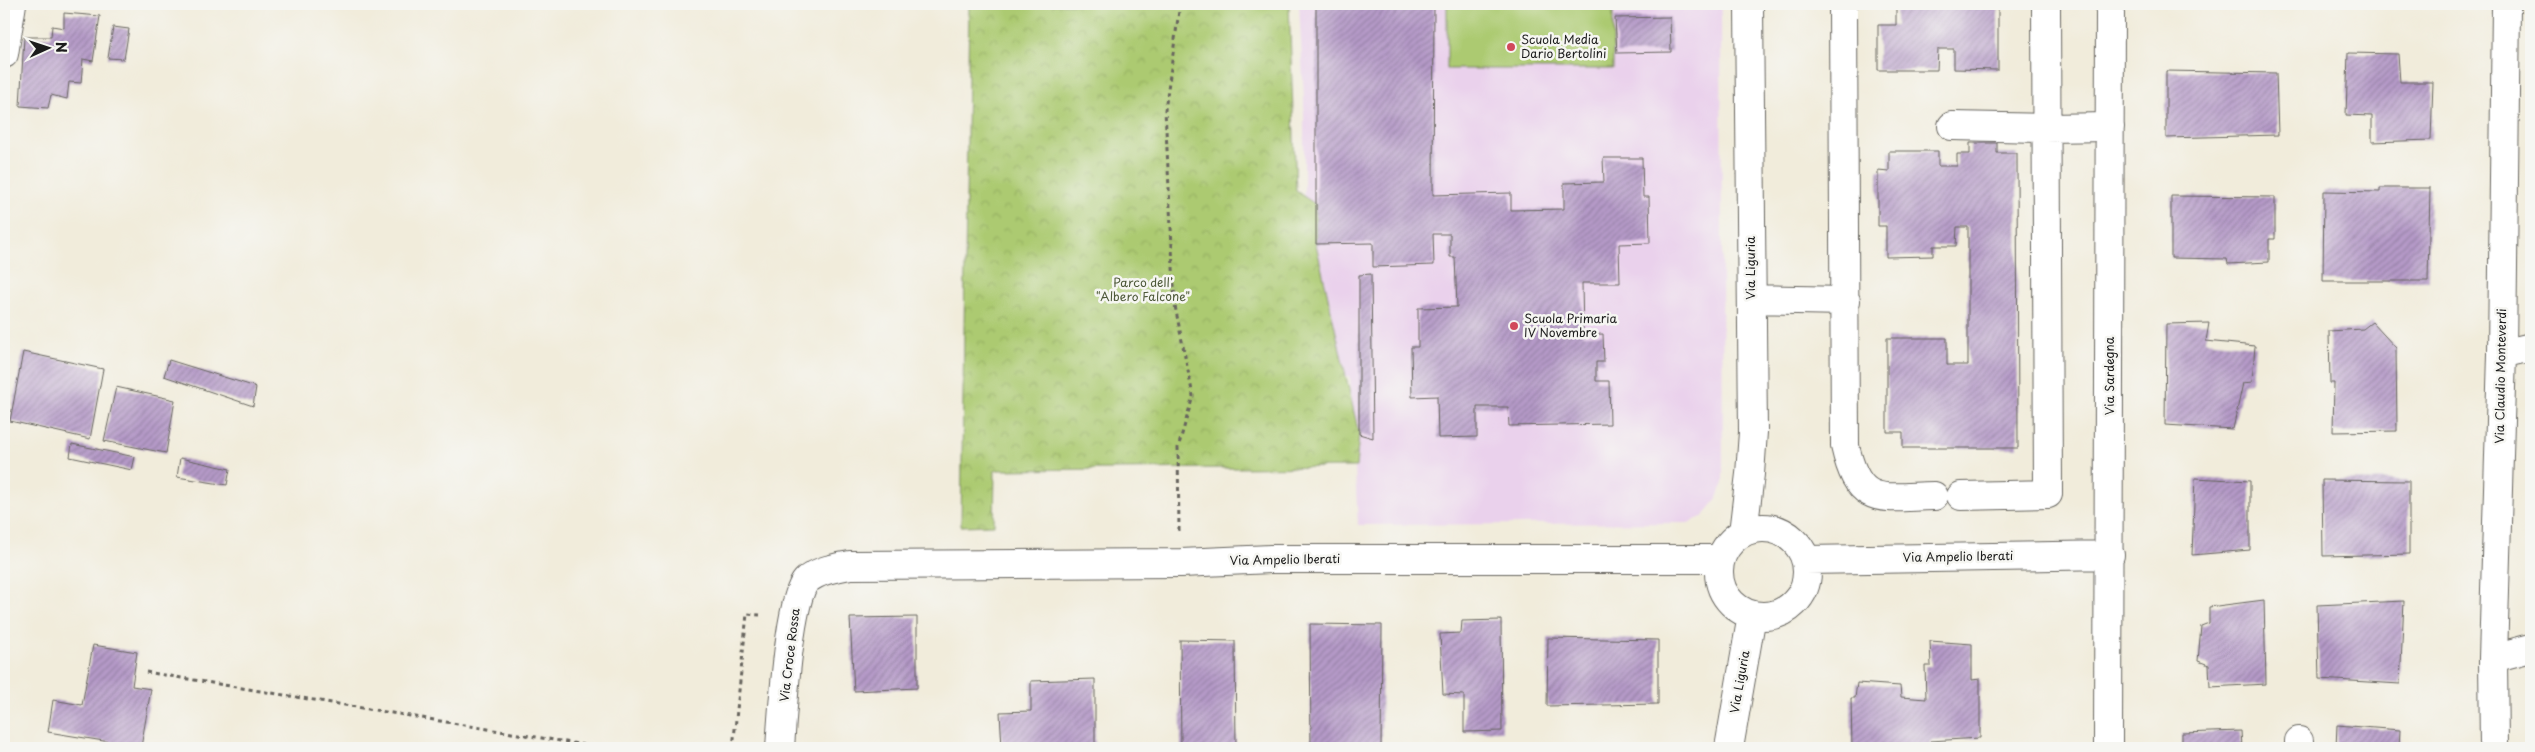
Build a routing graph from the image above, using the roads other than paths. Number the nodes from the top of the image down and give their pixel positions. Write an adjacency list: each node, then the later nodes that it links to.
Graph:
1 (12, 4): 7 (street)
2 (1749, 4): 11 (street, Via Liguria)
3 (1843, 4): 12 (street)
4 (2046, 4): 10 (street)
5 (2110, 4): 9 (street, Via Sardegna)
6 (2506, 4): 14 (street, Via Claudio Monteverdi)
7 (4, 54)
8 (1952, 126): 10 (street)
9 (2110, 127): 10 (street); 18 (street, Via Sardegna)
10 (2046, 128): 16 (street)
11 (1752, 299): 12 (street); 17 (street, Via Liguria)
12 (1846, 301): 15 (street)
13 (2531, 347): 14 (street)
14 (2502, 354): 24 (street, Via Claudio Monteverdi)
15 (1934, 496)
16 (1961, 496)
17 (1743, 532): 19 (street); 20 (street)
18 (2110, 555): 20 (street, Via Ampelio Iberati); 27 (street, Via Sardegna)
19 (1721, 559): 21 (street, Via Ampelio Iberati); 22 (street)
20 (1806, 560): 22 (street)
21 (850, 565): 25 (street, Via Croce Rossa)
22 (1752, 615): 26 (street, Via Liguria)
23 (2531, 648): 24 (street)
24 (2493, 658): 28 (street, Via Claudio Monteverdi)
25 (780, 748)
26 (1729, 748)
27 (2108, 748)
28 (2494, 748)

